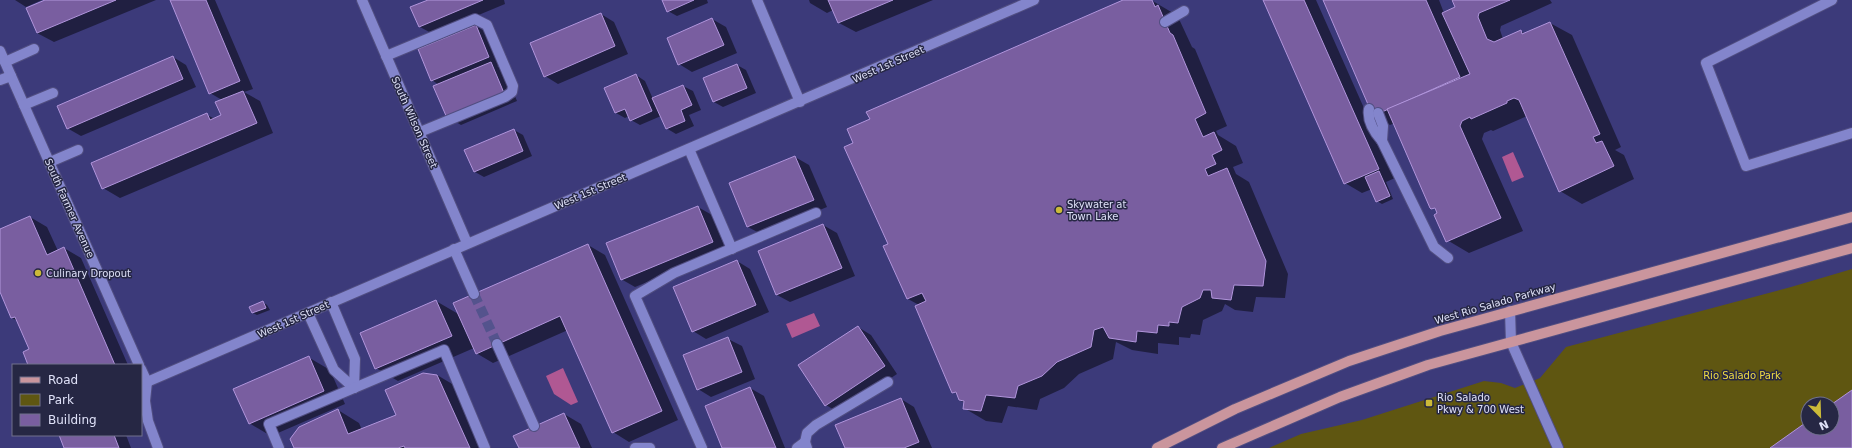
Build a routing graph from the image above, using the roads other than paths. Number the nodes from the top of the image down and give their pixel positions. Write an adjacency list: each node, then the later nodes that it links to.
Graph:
1 (362, 0): 9 (street, South Wilson Street)
2 (757, 0): 14 (street)
3 (1034, 0): 14 (street, West 1st Street)
4 (1832, 0): 18 (street)
5 (1184, 10): 6 (street)
6 (1165, 22)
7 (34, 49): 10 (street)
8 (0, 51): 10 (street, South Farmer Avenue)
9 (386, 56): 17 (street, South Wilson Street); 17 (street)
10 (5, 62): 11 (street, South Farmer Avenue)
11 (11, 76): 12 (street); 15 (street, South Farmer Avenue)
12 (0, 80)
13 (53, 93): 15 (street)
14 (800, 102): 19 (street, West 1st Street)
15 (24, 105): 21 (street, South Farmer Avenue)
16 (1374, 111): 28 (street)
17 (420, 132): 24 (street, South Wilson Street)
18 (1852, 133)
19 (689, 149): 24 (street, West 1st Street); 27 (street)
20 (78, 150): 21 (street)
21 (50, 162): 35 (street, South Farmer Avenue)
22 (816, 213): 27 (street)
23 (1852, 217): 31 (main road, West Rio Salado Parkway)
24 (467, 243): 26 (street, West 1st Street)
25 (1852, 248): 33 (main road)
26 (454, 249): 29 (street); 30 (street, West 1st Street)
27 (732, 249): 47 (street)
28 (1448, 258)
29 (474, 294)
30 (331, 302): 32 (street, West 1st Street); 39 (street)
31 (1510, 311): 33 (street); 48 (main road, West Rio Salado Parkway)
32 (308, 313): 37 (street, West 1st Street); 39 (street)
33 (1511, 342): 49 (main road); 50 (street)
34 (497, 344): 40 (street)
35 (139, 364)
36 (142, 371): 37 (street)
37 (147, 382): 42 (street)
38 (888, 382): 41 (street)
39 (354, 388): 43 (street); 44 (street)
40 (534, 426)
41 (803, 446)
42 (158, 448)
43 (279, 448)
44 (485, 448)
45 (635, 448): 46 (street)
46 (650, 448)
47 (702, 448)
48 (1157, 448)
49 (1222, 448)
50 (1558, 448)

